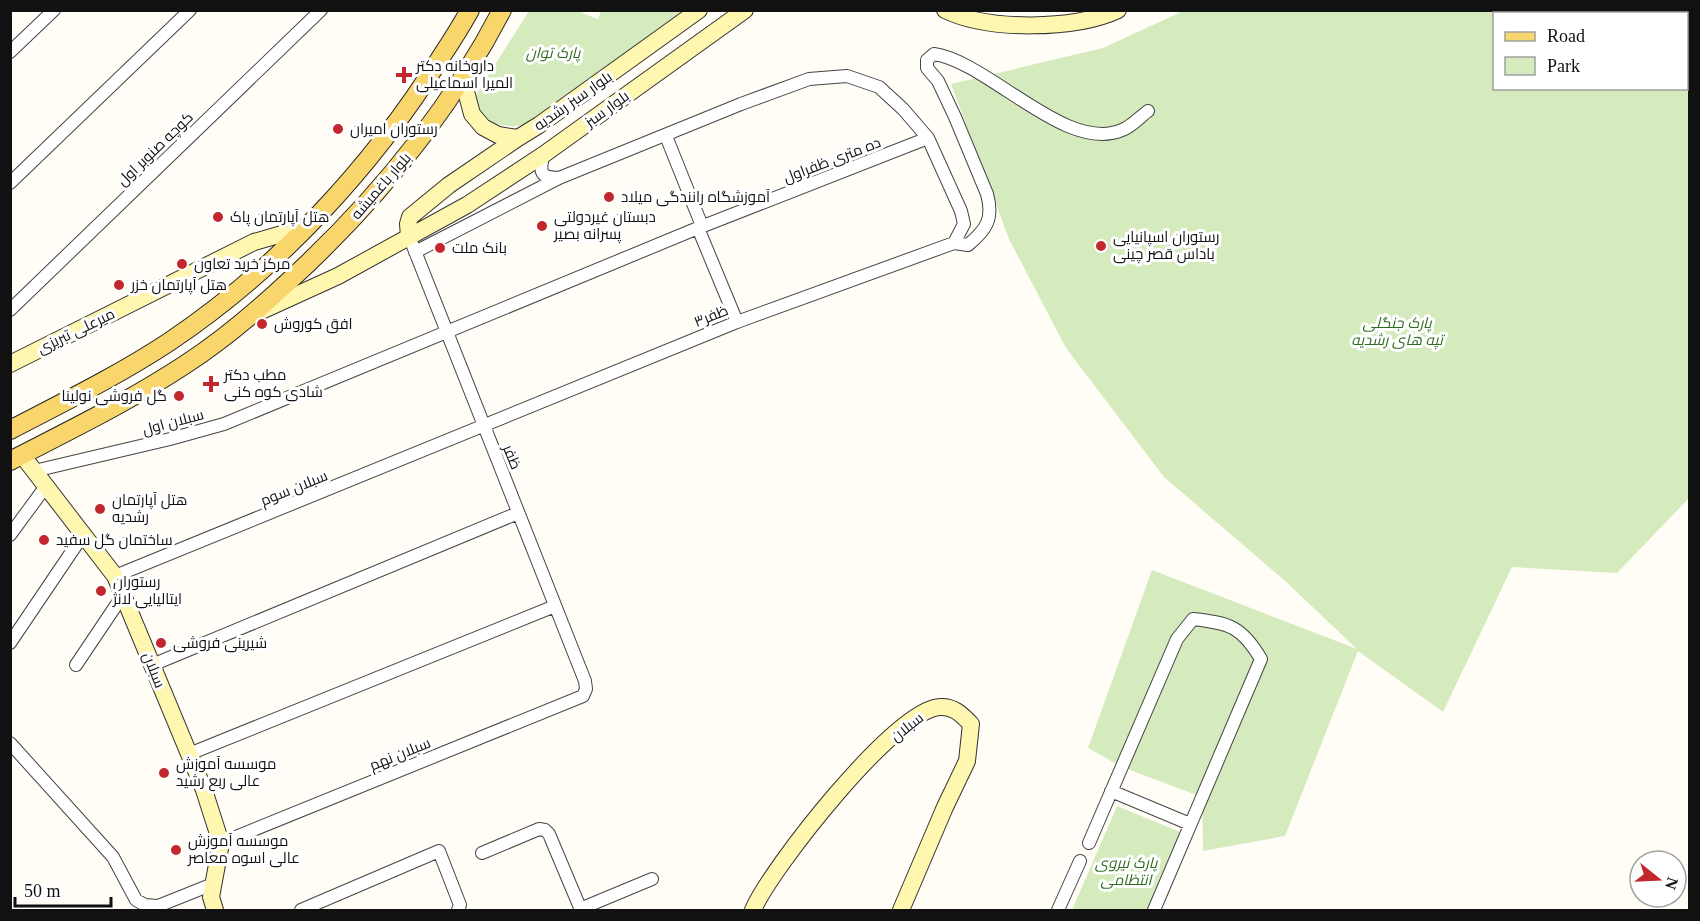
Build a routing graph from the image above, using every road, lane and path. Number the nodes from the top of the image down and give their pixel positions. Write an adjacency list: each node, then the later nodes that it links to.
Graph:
1 (54, 10): 10 (street)
2 (190, 10): 18 (street)
3 (321, 10): 23 (street, کوچه صنوبر اول)
4 (470, 10): 19 (main road, بلوار باغمیشه)
5 (502, 10): 11 (main road, بلوار باغمیشه)
6 (699, 10): 14 (street, بلوار سبز رشدیه)
7 (745, 10): 16 (street, بلوار سبز)
8 (945, 10): 9 (street)
9 (1118, 10)
10 (10, 52)
11 (463, 80): 14 (street, بلوار سبز رشدیه); 24 (main road, بلوار باغمیشه)
12 (1148, 111): 21 (street, ظفر۳)
13 (666, 136): 15 (street); 17 (street); 20 (street)
14 (518, 138): 22 (street)
15 (928, 138): 20 (street, ده متری ظفراول); 21 (street)
16 (543, 155): 17 (street); 22 (street, بلوار سبز)
17 (559, 178): 22 (street)
18 (10, 183)
19 (306, 227): 27 (street, میرعلی تبریزی); 29 (main road, بلوار باغمیشه)
20 (700, 227): 25 (street); 26 (street, ده متری ظفراول)
21 (954, 243): 25 (street, ظفر۳)
22 (412, 244): 24 (street, بلوار سبز); 26 (street, ظفر)
23 (10, 310)
24 (253, 315): 30 (main road, بلوار باغمیشه)
25 (737, 322): 28 (street, ظفر۳)
26 (447, 333): 28 (street, ظفر); 31 (street, سبلان اول)
27 (10, 364)
28 (484, 427): 33 (street, ظفر); 36 (street, سبلان سوم)
29 (10, 430)
30 (16, 458): 31 (street, سبلان)
31 (34, 471): 32 (street, سبلان)
32 (46, 486): 34 (street); 35 (street, سبلان)
33 (518, 513): 38 (street, ظفر); 41 (street)
34 (10, 535)
35 (83, 535): 36 (street, سبلان); 39 (street)
36 (115, 576): 37 (street, سبلان)
37 (123, 595): 40 (street); 41 (street, سبلان)
38 (555, 606): 42 (street, ظفر); 44 (street)
39 (10, 643)
40 (76, 665)
41 (152, 665): 44 (street, سبلان)
42 (586, 689): 47 (street, سبلان نهم)
43 (10, 743): 52 (street)
44 (189, 754): 47 (street, سبلان)
45 (1111, 791): 46 (street); 46 (street); 48 (street)
46 (1190, 824): 60 (street)
47 (221, 843): 52 (street, سبلان)
48 (1089, 843)
49 (482, 853): 56 (street)
50 (1080, 861): 59 (street)
51 (652, 879): 56 (street)
52 (213, 884): 53 (street, سبلان)
53 (215, 910)
54 (301, 910): 55 (street)
55 (458, 910)
56 (581, 910)
57 (753, 910): 58 (street, سبلان)
58 (901, 910)
59 (1058, 910)
60 (1154, 910)

